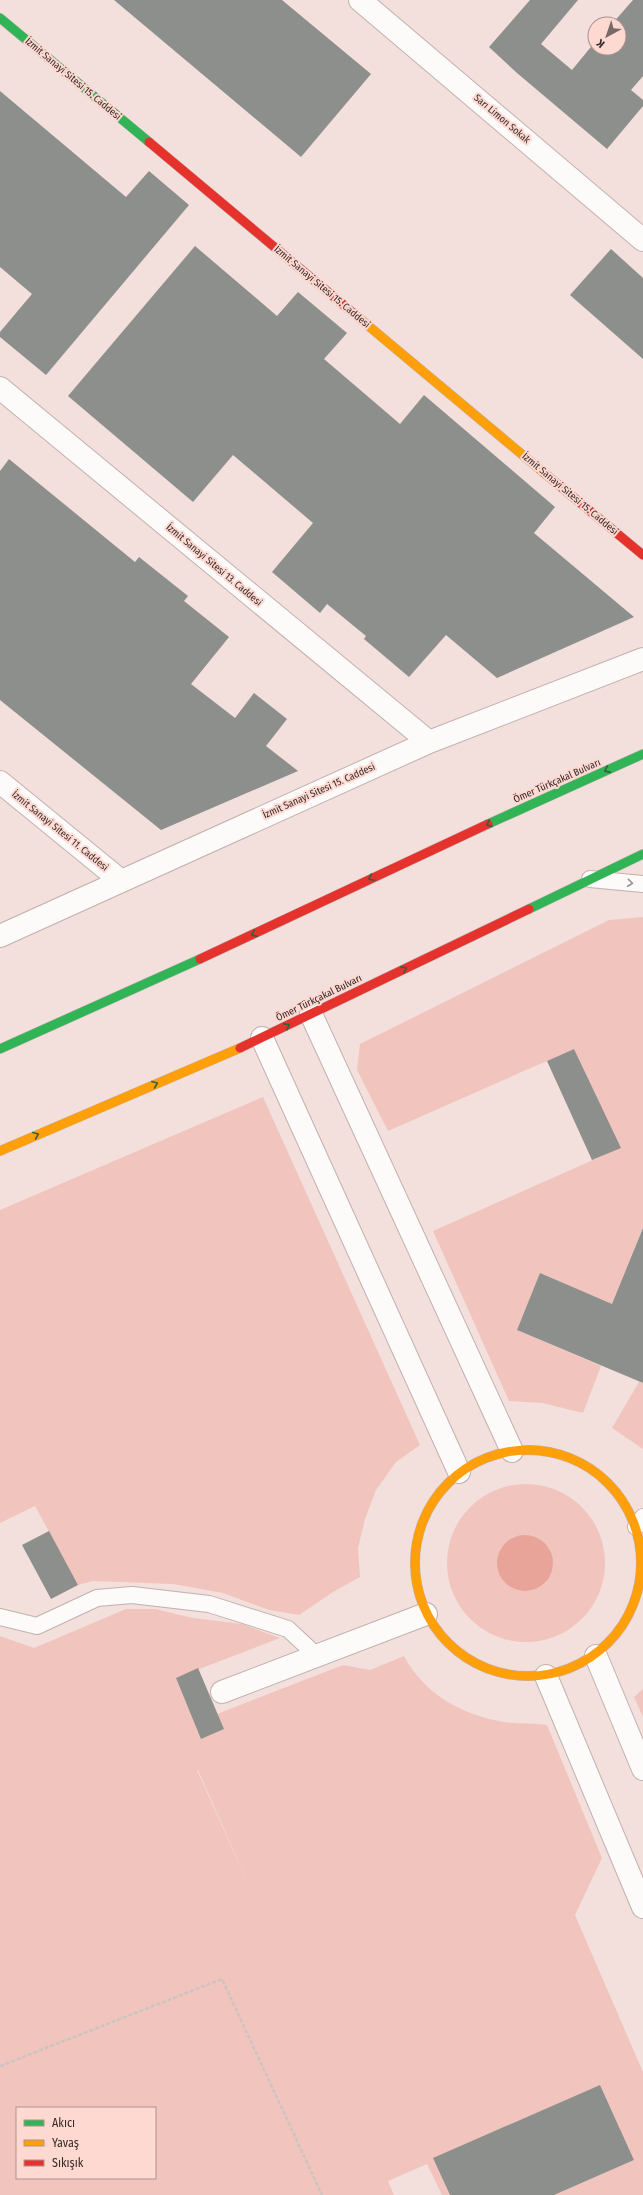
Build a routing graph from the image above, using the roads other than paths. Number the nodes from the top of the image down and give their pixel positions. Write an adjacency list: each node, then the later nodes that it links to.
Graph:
1 (360, 0): 3 (street, Sarı Limon Sokak)
2 (0, 18): 5 (street, İzmit Sanayi Sitesi 15. Caddesi)
3 (643, 240)
4 (0, 388): 7 (street, İzmit Sanayi Sitesi 13. Caddesi)
5 (643, 555)
6 (643, 659): 7 (street, İzmit Sanayi Sitesi 15. Caddesi)
7 (429, 742): 12 (street, İzmit Sanayi Sitesi 15. Caddesi)
8 (643, 754): 17 (street, Ömer Türkçakal Bulvarı, one-way to 17)
9 (0, 782): 12 (street, İzmit Sanayi Sitesi 11. Caddesi)
10 (643, 854): 11 (street, Ömer Türkçakal Bulvarı)
11 (589, 879): 13 (lane, one-way to 13); 15 (street, Ömer Türkçakal Bulvarı, one-way to 11)
12 (120, 880): 14 (street, İzmit Sanayi Sitesi 15. Caddesi)
13 (643, 884)
14 (0, 936)
15 (311, 1014): 16 (street, Ömer Türkçakal Bulvarı, one-way to 15); 19 (street)
16 (262, 1038): 18 (street, Ömer Türkçakal Bulvarı, one-way to 16); 20 (street)
17 (0, 1049)
18 (0, 1151)
19 (512, 1450): 20 (street); 21 (street)
20 (459, 1472): 22 (street)
21 (640, 1522): 25 (street)
22 (426, 1614): 24 (street); 26 (street)
23 (0, 1617): 24 (lane)
24 (318, 1656): 27 (street)
25 (596, 1656): 26 (street); 28 (street)
26 (546, 1676): 29 (street)
27 (222, 1692)
28 (643, 1769)
29 (643, 1907)

